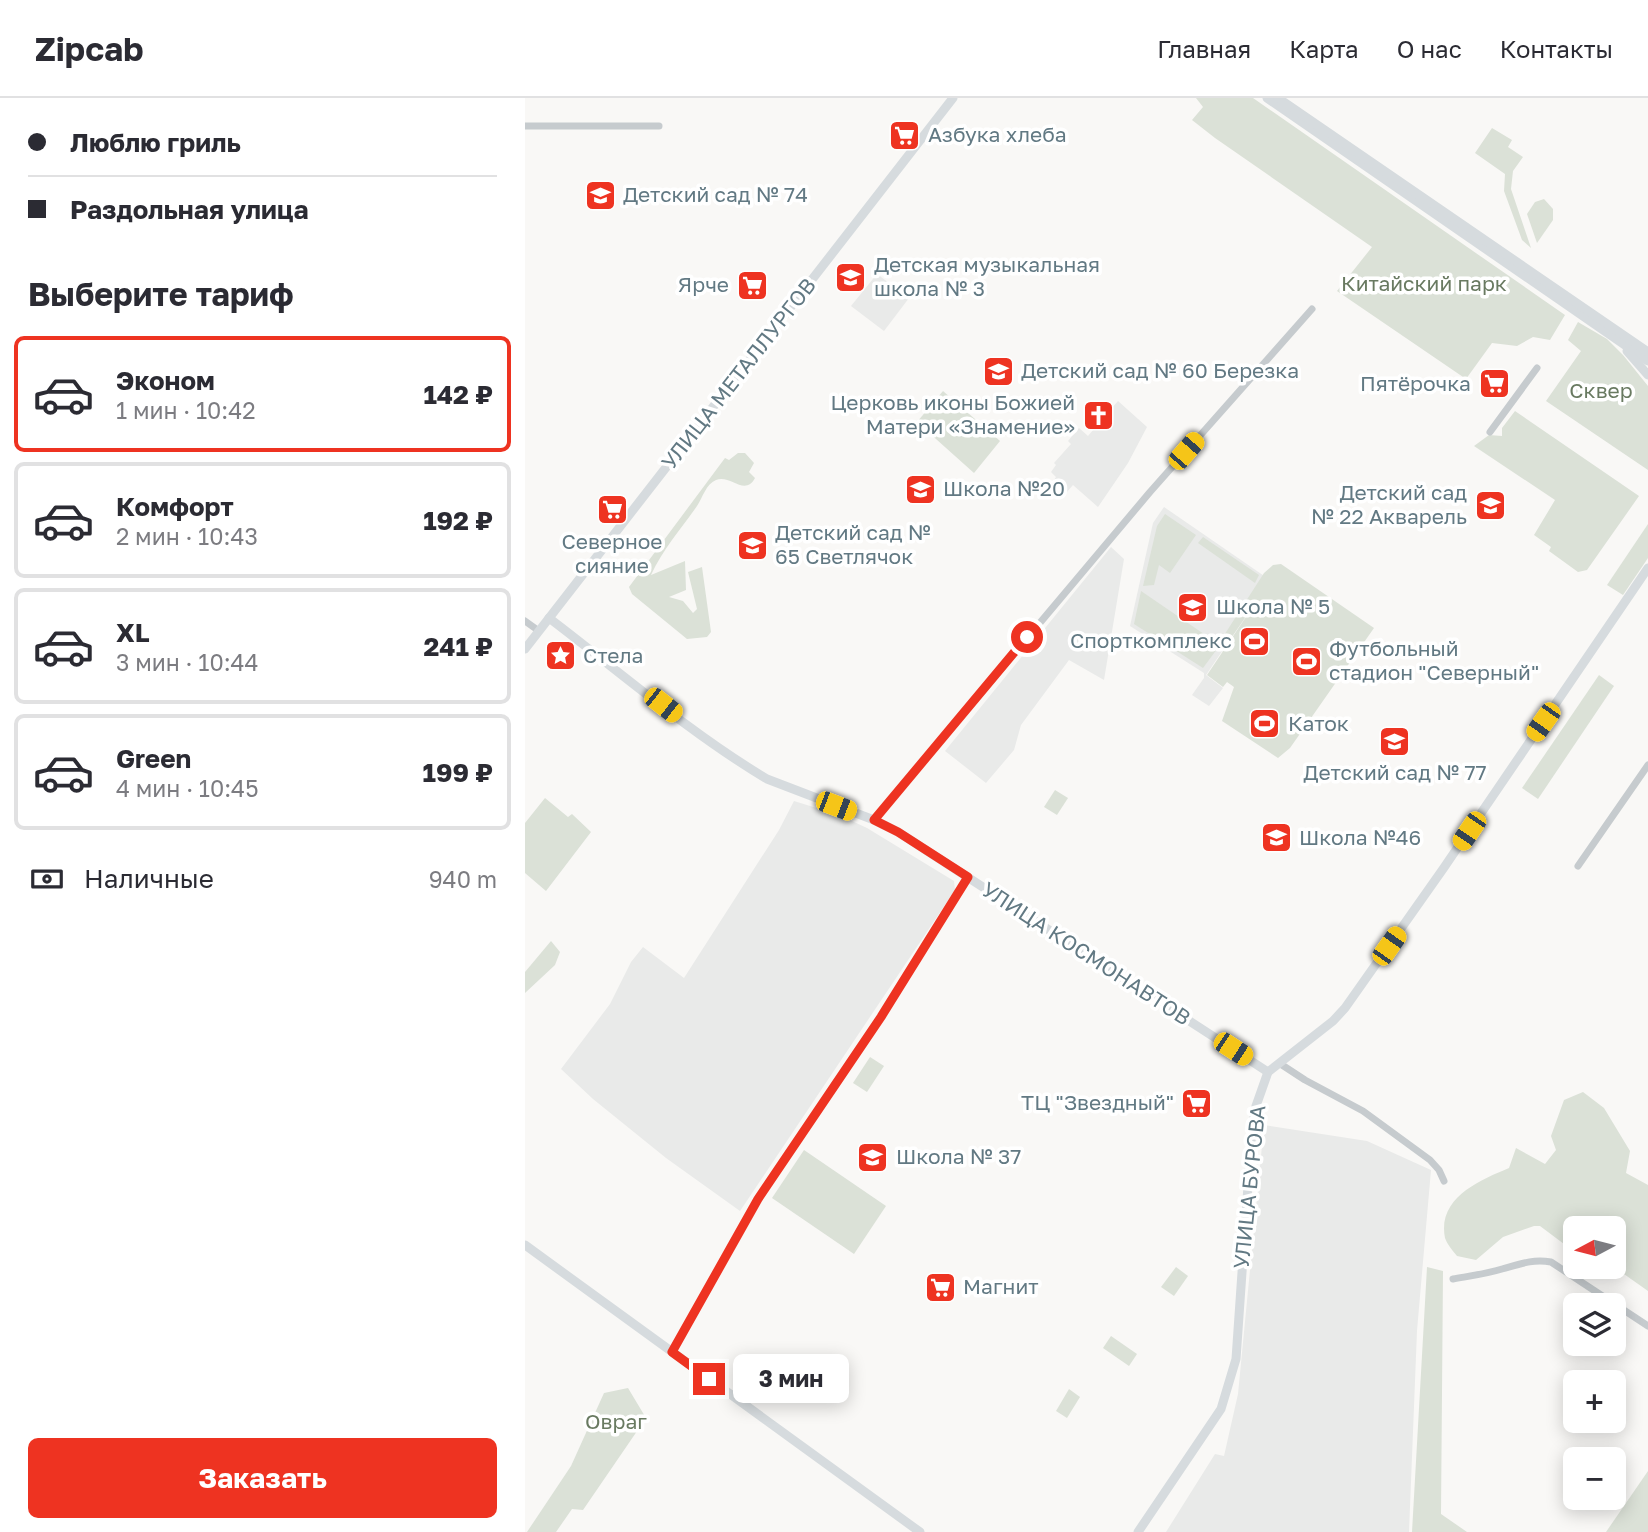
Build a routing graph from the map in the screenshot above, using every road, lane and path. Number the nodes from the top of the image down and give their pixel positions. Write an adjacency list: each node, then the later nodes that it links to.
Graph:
1 (953, 98): 14 (main road, УЛИЦА МЕТАЛЛУРГОВ)
2 (1267, 98): 7 (main road)
3 (1278, 98): 8 (main road)
4 (525, 126): 5 (street)
5 (659, 126)
6 (1312, 309): 19 (street)
7 (1619, 341): 9 (main road); 11 (main road)
8 (1648, 352)
9 (1648, 361)
10 (1537, 368): 12 (street)
11 (1648, 375)
12 (1490, 432)
13 (1648, 568): 22 (main road)
14 (549, 618): 16 (main road, УЛИЦА МЕТАЛЛУРГОВ); 19 (main road, УЛИЦА КОСМОНАВТОВ)
15 (525, 621): 16 (street)
16 (539, 631): 17 (main road, УЛИЦА МЕТАЛЛУРГОВ)
17 (525, 649)
18 (1648, 765): 20 (street)
19 (874, 820): 21 (main road, УЛИЦА КОСМОНАВТОВ)
20 (1578, 866)
21 (968, 877): 23 (main road, УЛИЦА КОСМОНАВТОВ); 28 (street)
22 (1279, 1063): 23 (main road); 24 (street)
23 (1268, 1072): 30 (main road, УЛИЦА БУРОВА)
24 (1444, 1181)
25 (525, 1245): 28 (main road)
26 (1453, 1279): 27 (street)
27 (1648, 1326)
28 (672, 1352): 29 (main road)
29 (920, 1532)
30 (1138, 1532)

